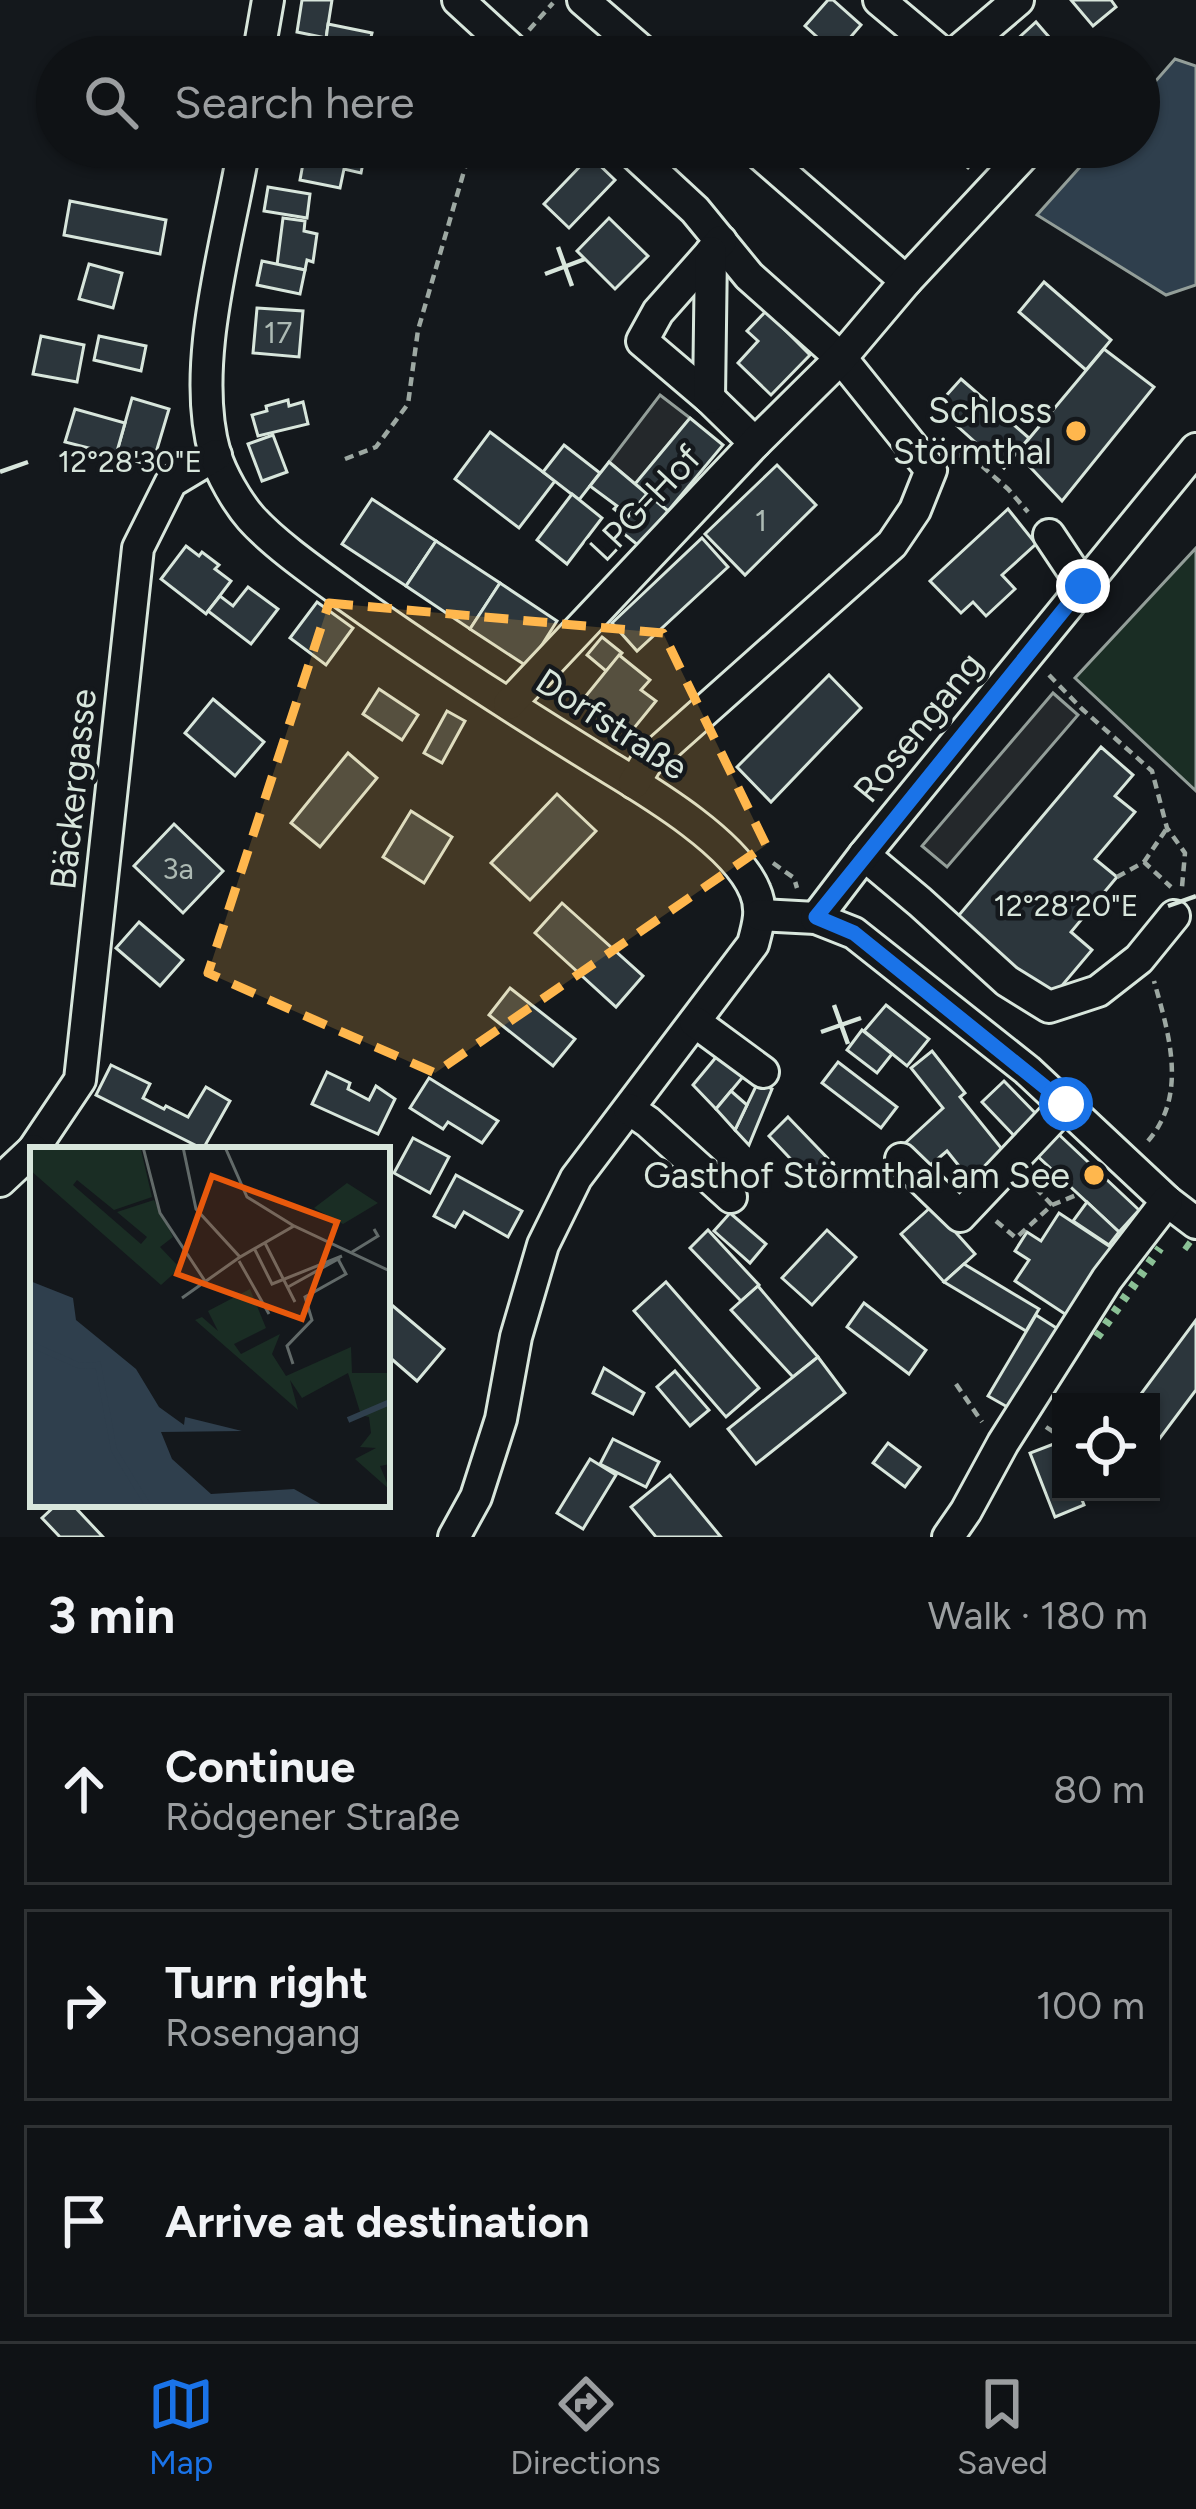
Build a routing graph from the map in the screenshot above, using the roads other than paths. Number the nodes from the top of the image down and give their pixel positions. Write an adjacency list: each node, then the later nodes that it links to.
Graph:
1 (268, 0): 6 (street)
2 (458, 0): 7 (street)
3 (583, 0): 8 (street)
4 (879, 0): 9 (street)
5 (1018, 0): 10 (street)
6 (262, 36)
7 (497, 36)
8 (625, 36)
9 (923, 36)
10 (974, 36)
11 (240, 168): 21 (street, Dorfstraße)
12 (650, 168): 15 (street)
13 (776, 168): 16 (street)
14 (1011, 168): 16 (street, LPG-Hof)
15 (716, 247): 17 (street); 18 (street); 18 (street)
16 (906, 280): 17 (street, LPG-Hof)
17 (841, 358): 19 (street, LPG-Hof); 25 (street)
18 (710, 398): 19 (street)
19 (755, 443): 24 (street, LPG-Hof)
20 (1196, 449): 23 (street, Rosengang)
21 (216, 455): 24 (street, Dorfstraße); 34 (street, Bäckergasse)
22 (1048, 535): 23 (street)
23 (1083, 586): 26 (street, Rosengang)
24 (509, 704): 25 (street, Dorfstraße)
25 (634, 783): 27 (street, Dorfstraße)
26 (864, 856): 28 (street); 29 (street, Rosengang)
27 (760, 915): 29 (street); 30 (street)
28 (1174, 916)
29 (816, 917): 32 (street)
30 (695, 1022): 31 (street); 33 (street)
31 (763, 1072)
32 (1066, 1104): 36 (street); 39 (street)
33 (629, 1108): 38 (street); 41 (street)
34 (35, 1147)
35 (30, 1153): 37 (street, Bäckergasse)
36 (901, 1159)
37 (0, 1180)
38 (731, 1197)
39 (1167, 1201): 40 (street); 42 (street)
40 (1196, 1223)
41 (454, 1537)
42 (948, 1537)

